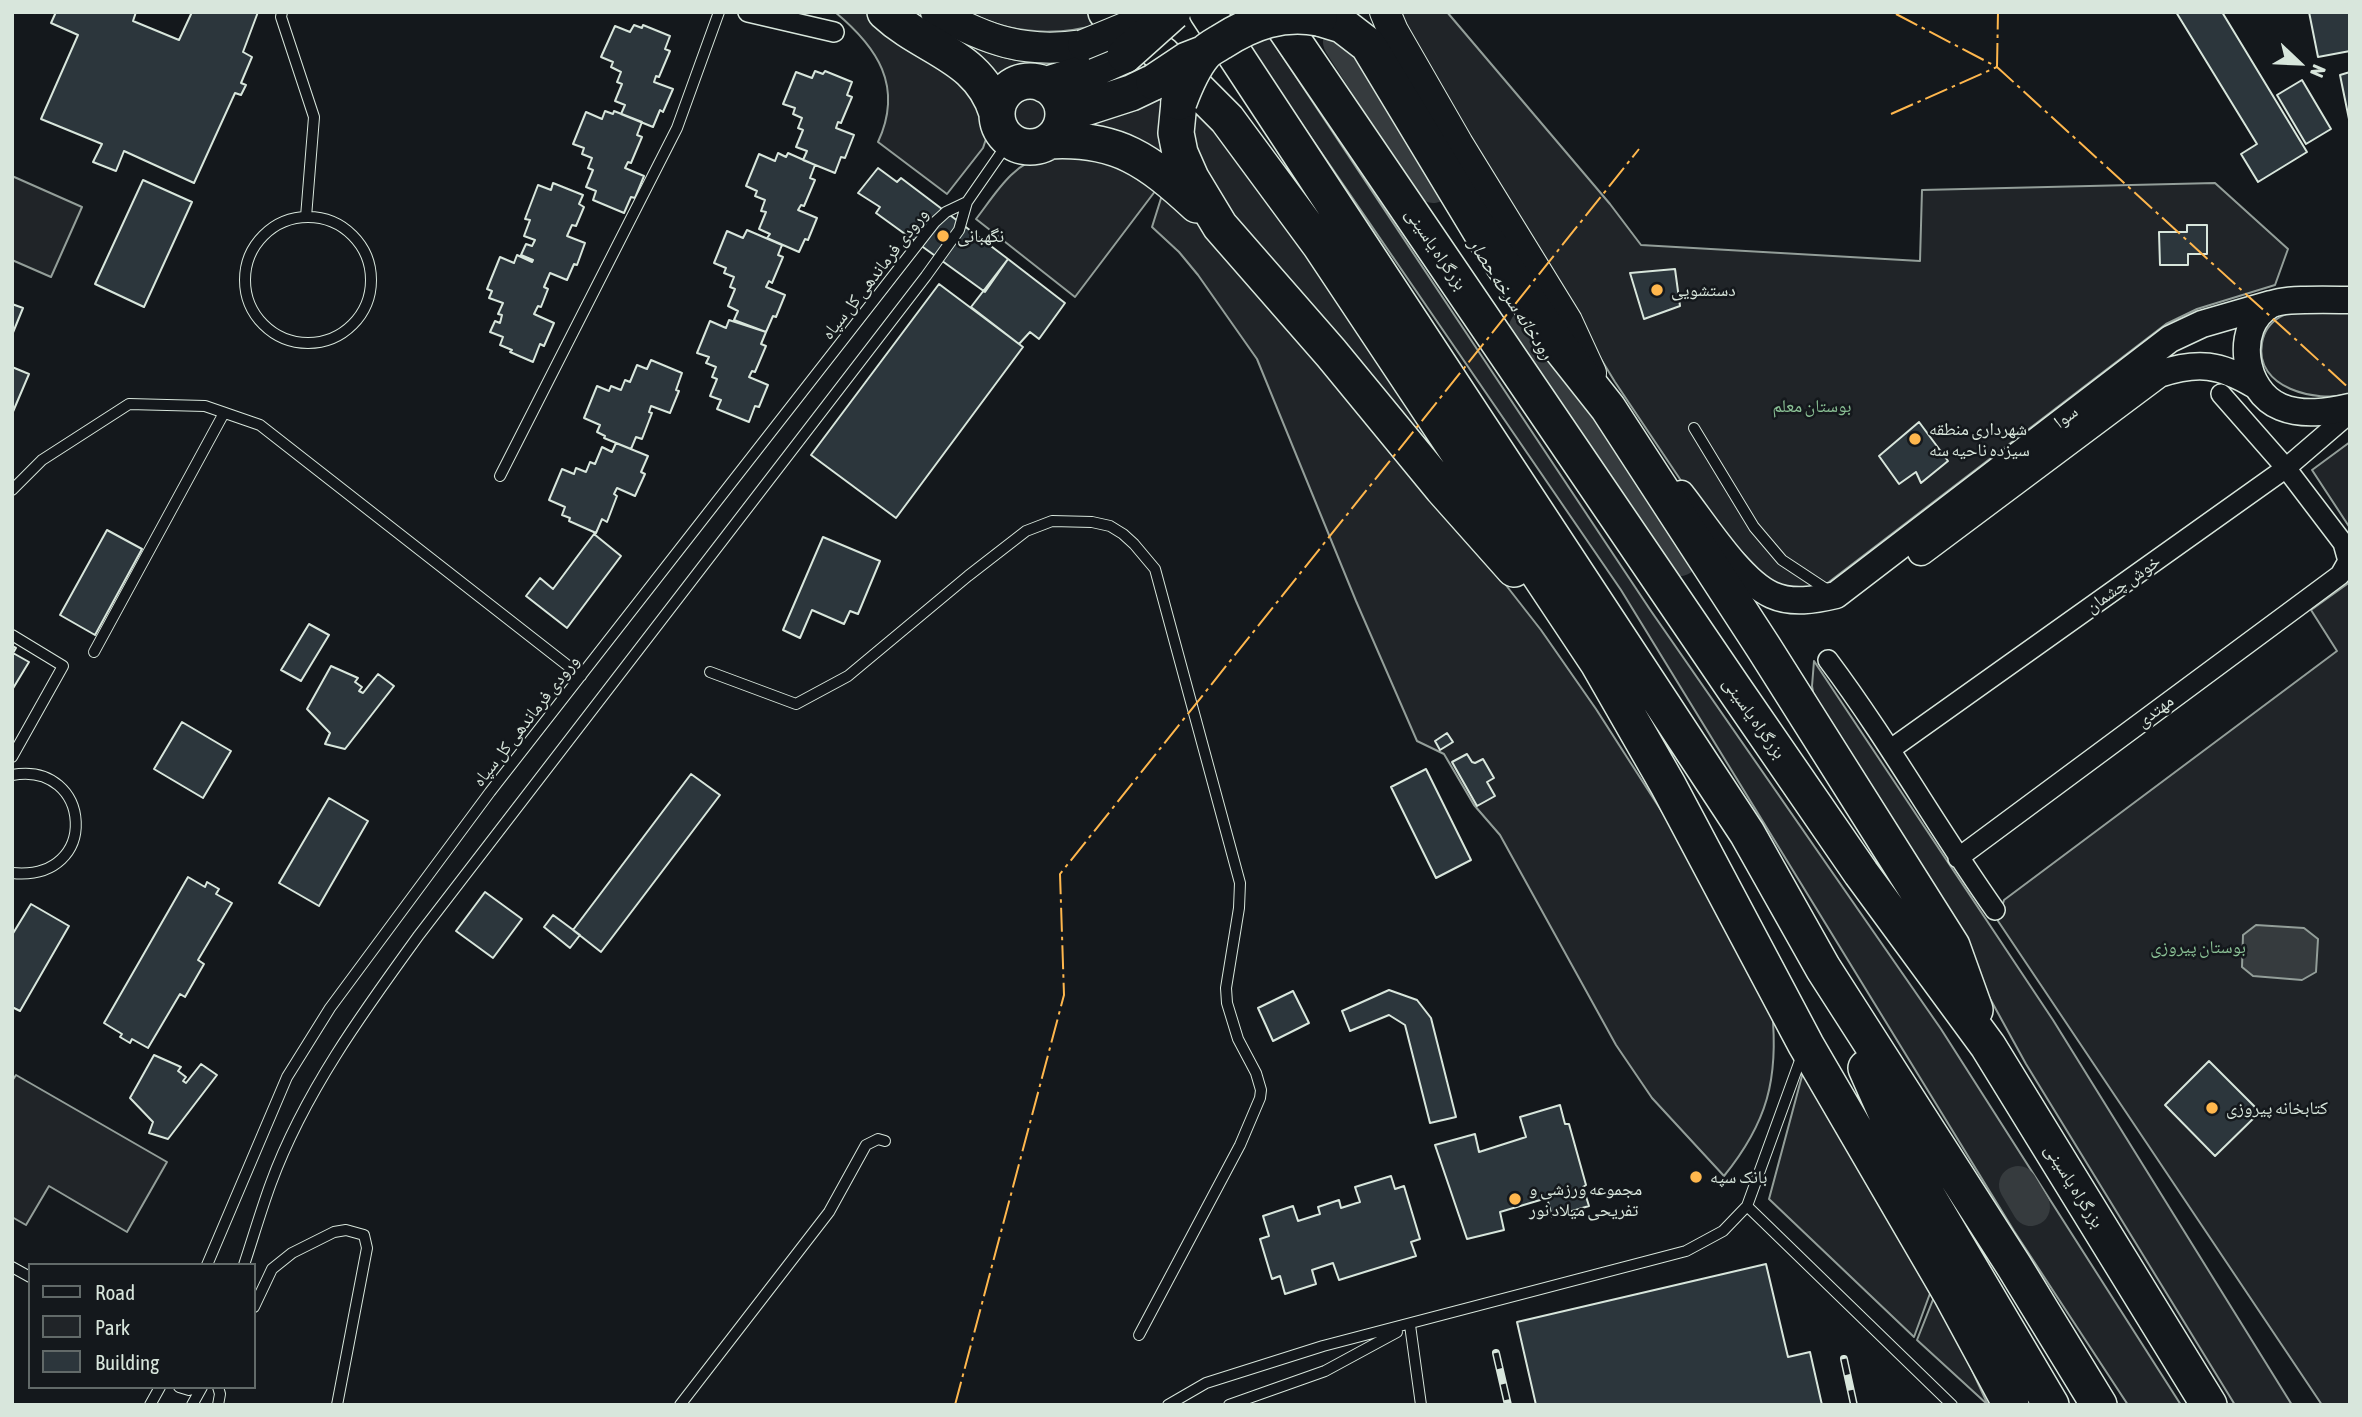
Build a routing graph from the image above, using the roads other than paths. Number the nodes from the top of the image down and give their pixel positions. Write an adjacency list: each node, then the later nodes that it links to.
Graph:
1 (282, 12): 19 (lane)
2 (719, 12): 31 (lane)
3 (748, 12): 12 (street)
4 (885, 12): 16 (highway)
5 (936, 12): 7 (main road, bridge)
6 (1106, 12): 38 (highway)
7 (1163, 12)
8 (1173, 12): 14 (highway, bridge)
9 (1207, 12): 13 (highway)
10 (1385, 12): 26 (main road)
11 (1294, 22): 13 (highway, bridge); 26 (highway); 49 (highway, بزرگراه یاسینی)
12 (834, 32)
13 (1219, 52): 15 (highway, bridge); 47 (highway)
14 (1045, 85): 16 (highway); 17 (highway)
15 (1167, 92): 17 (highway); 20 (highway)
16 (1004, 127): 17 (highway); 18 (lane)
17 (1056, 128): 20 (highway)
18 (967, 202): 40 (lane, ورودی فرماندهی کل سپاه); 53 (lane)
19 (306, 217): 19 (lane)
20 (1220, 226): 38 (highway)
21 (2350, 300): 22 (main road, سوا)
22 (2271, 304): 23 (main road); 34 (main road, سوا)
23 (2255, 385): 25 (main road); 34 (main road, سوا)
24 (2221, 394): 30 (street)
25 (2350, 407)
26 (1608, 408): 34 (main road, سوا); 49 (highway)
27 (224, 413): 32 (lane); 36 (lane); 40 (lane)
28 (2350, 413): 30 (street, خوش چشمان)
29 (1694, 428): 34 (lane)
30 (2286, 468): 33 (street); 41 (street, خوش چشمان)
31 (499, 476)
32 (12, 490)
33 (2348, 561): 44 (street, مهتدی)
34 (1841, 592)
35 (12, 635): 42 (lane)
36 (93, 652)
37 (1828, 660): 41 (street)
38 (1598, 663): 48 (highway)
39 (709, 672): 58 (lane)
40 (581, 676): 52 (lane, ورودی فرماندهی کل سپاه)
41 (1891, 749): 44 (street)
42 (12, 757)
43 (12, 775): 45 (lane)
44 (1958, 858): 46 (street)
45 (12, 873)
46 (1995, 909)
47 (1823, 968): 70 (highway); 71 (highway)
48 (1805, 1045): 51 (lane); 69 (highway)
49 (1988, 1046): 72 (highway, بزرگراه یاسینی)
50 (885, 1141): 64 (lane)
51 (1747, 1206): 57 (lane); 68 (lane)
52 (208, 1263)
53 (245, 1263)
54 (12, 1267): 55 (lane)
55 (28, 1277)
56 (256, 1303): 63 (lane)
57 (1410, 1325): 65 (lane); 66 (lane); 67 (lane)
58 (1139, 1335)
59 (159, 1389): 61 (lane)
60 (200, 1389): 62 (lane)
61 (149, 1405)
62 (192, 1405)
63 (337, 1405)
64 (680, 1405)
65 (1168, 1405)
66 (1229, 1405)
67 (1421, 1405)
68 (1952, 1405)
69 (2011, 1405)
70 (2051, 1405)
71 (2099, 1405)
72 (2209, 1405)

